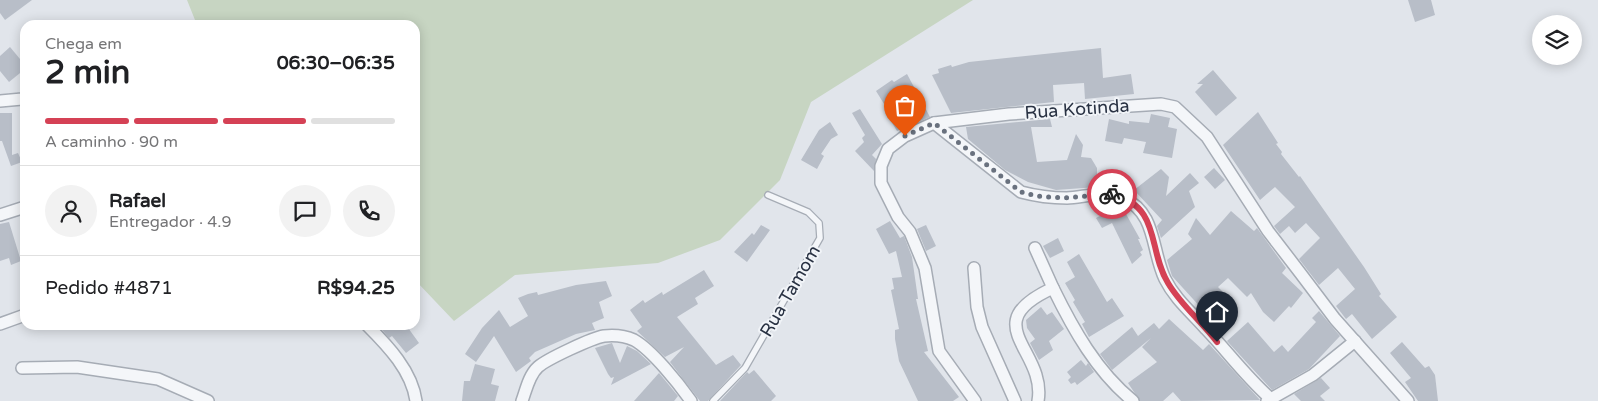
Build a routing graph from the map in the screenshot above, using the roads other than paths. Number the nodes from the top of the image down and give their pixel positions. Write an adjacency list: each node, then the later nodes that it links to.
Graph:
1 (20, 99): 2 (street)
2 (0, 101)
3 (934, 123): 13 (street, Rua Kotinda); 15 (street); 21 (street, Rua Kotinda)
4 (768, 196): 20 (lane, Rua Tamom)
5 (20, 209): 6 (street)
6 (0, 215)
7 (1035, 248): 9 (street)
8 (974, 268): 22 (street)
9 (1053, 288): 23 (street); 24 (street)
10 (20, 317): 11 (street)
11 (0, 324)
12 (372, 330): 17 (street)
13 (1355, 341): 15 (street); 25 (street, Rua Kotinda)
14 (22, 368): 16 (street)
15 (1269, 400)
16 (208, 401)
17 (416, 401)
18 (522, 401): 19 (street)
19 (691, 401)
20 (714, 401)
21 (975, 401)
22 (1015, 401)
23 (1038, 401)
24 (1132, 401)
25 (1408, 401)

